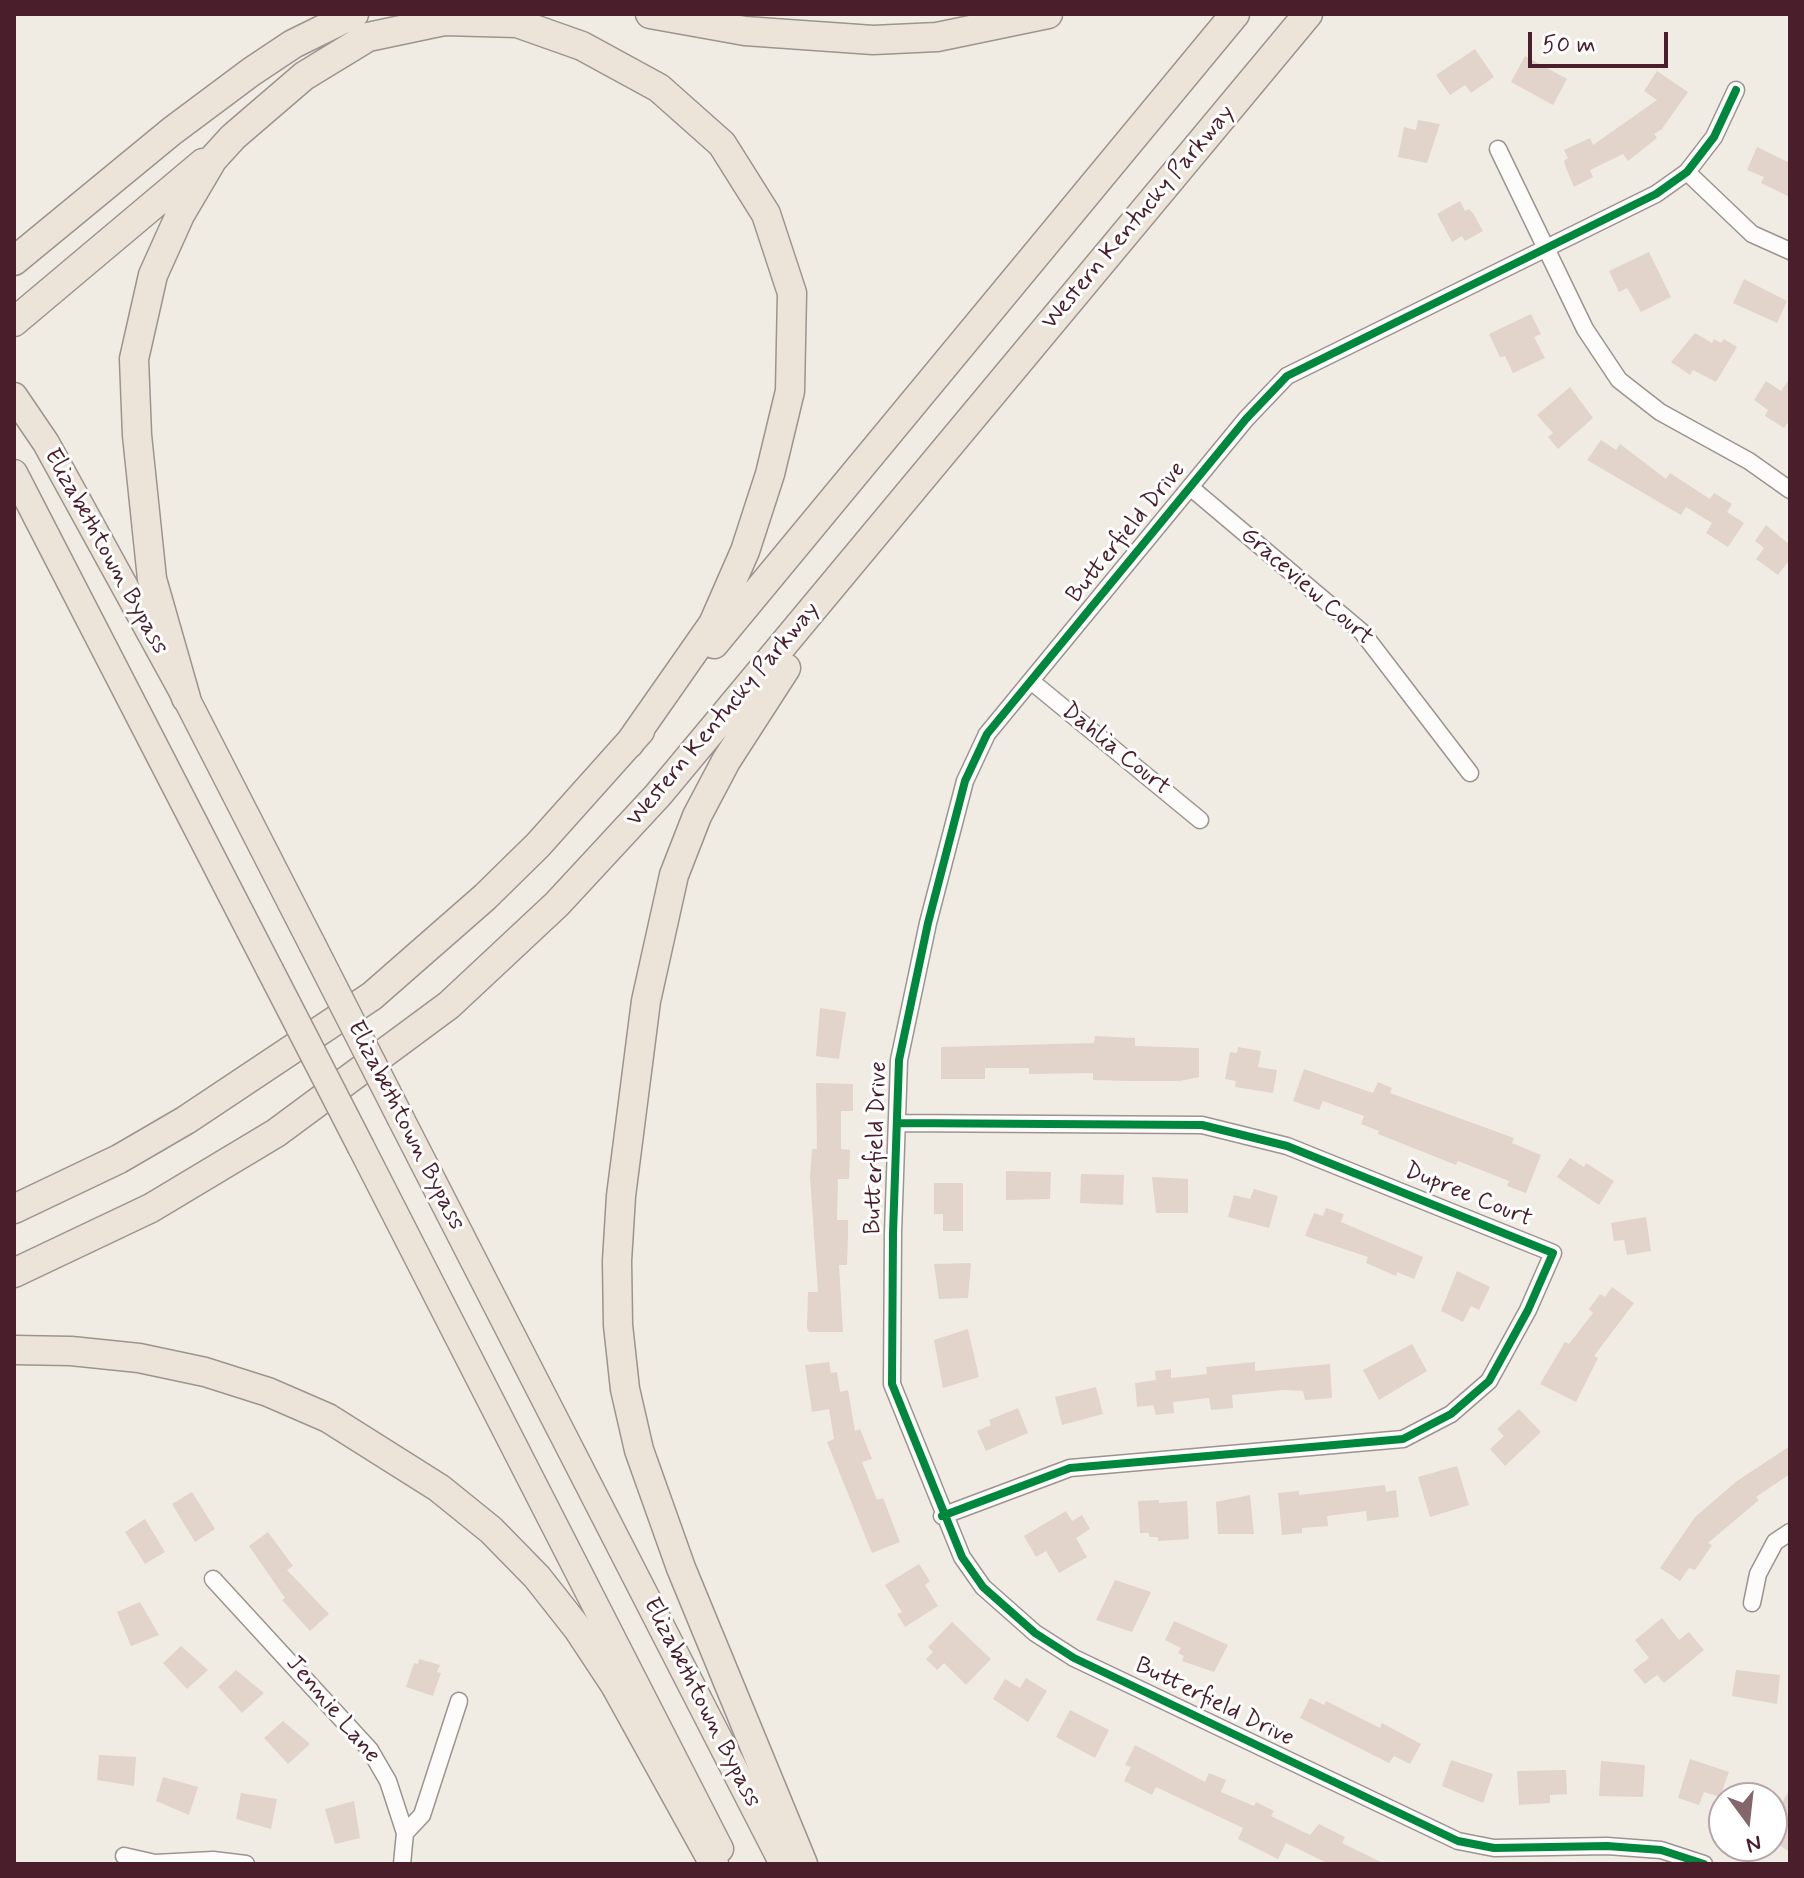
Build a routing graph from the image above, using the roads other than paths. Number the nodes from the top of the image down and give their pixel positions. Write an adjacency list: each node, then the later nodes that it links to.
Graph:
1 (354, 14): 12 (highway)
2 (650, 14): 3 (highway)
3 (1048, 14)
4 (1235, 14): 21 (highway)
5 (1308, 14): 14 (highway, Western Kentucky Parkway)
6 (1736, 90): 9 (street, Butterfield Drive)
7 (233, 137): 13 (highway); 20 (highway); 21 (highway)
8 (1498, 149): 10 (street)
9 (1687, 172): 10 (street, Butterfield Drive); 11 (street)
10 (1547, 247): 17 (street, Butterfield Drive); 18 (street)
11 (1790, 251)
12 (14, 261)
13 (14, 322)
14 (998, 387): 26 (highway, Western Kentucky Parkway); 40 (highway)
15 (14, 396): 20 (highway, Elizabethtown Bypass)
16 (14, 473): 38 (highway, Elizabethtown Bypass, bridge)
17 (1190, 487): 19 (street, Butterfield Drive); 22 (street, Graceview Court)
18 (1790, 490)
19 (1031, 681): 23 (street, Dahlia Court); 24 (street, Butterfield Drive)
20 (186, 698): 39 (highway, Elizabethtown Bypass, bridge)
21 (629, 744): 25 (highway)
22 (1470, 773)
23 (1200, 820)
24 (897, 1123): 28 (street, Butterfield Drive); 28 (street, Dupree Court)
25 (14, 1209)
26 (14, 1273)
27 (14, 1350): 37 (highway)
28 (942, 1516): 41 (street, Butterfield Drive)
29 (1790, 1532): 31 (street)
30 (213, 1579): 33 (street, Jennie Lane)
31 (1752, 1603)
32 (459, 1701): 33 (street)
33 (405, 1833): 36 (street, Jennie Lane)
34 (124, 1856): 35 (street)
35 (246, 1864)
36 (402, 1864)
37 (714, 1864)
38 (727, 1864)
39 (783, 1864)
40 (803, 1864)
41 (1704, 1864)

